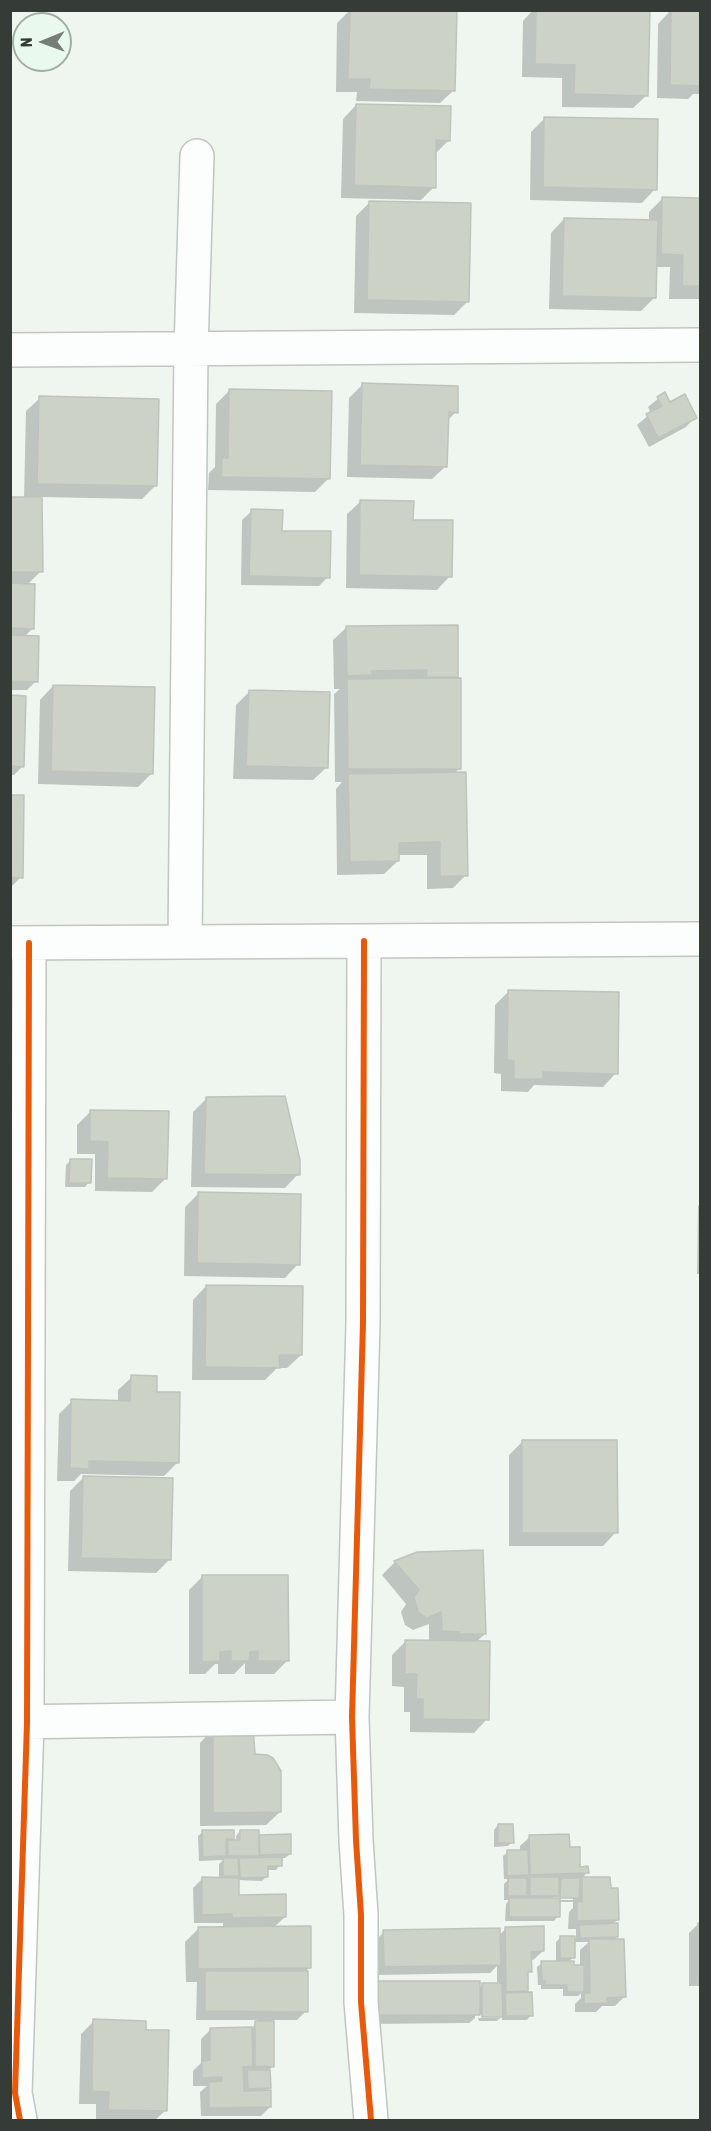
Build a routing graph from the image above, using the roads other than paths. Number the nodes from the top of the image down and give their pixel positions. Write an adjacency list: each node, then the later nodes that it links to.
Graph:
1 (196, 156): 3 (street)
2 (700, 345): 3 (street)
3 (191, 349): 4 (street); 7 (street)
4 (10, 350)
5 (700, 939): 6 (street)
6 (364, 941): 7 (street); 9 (street)
7 (185, 942): 8 (street)
8 (20, 943): 10 (street)
9 (352, 1717): 10 (street); 12 (street)
10 (19, 1722): 11 (street)
11 (20, 2121)
12 (371, 2121)

